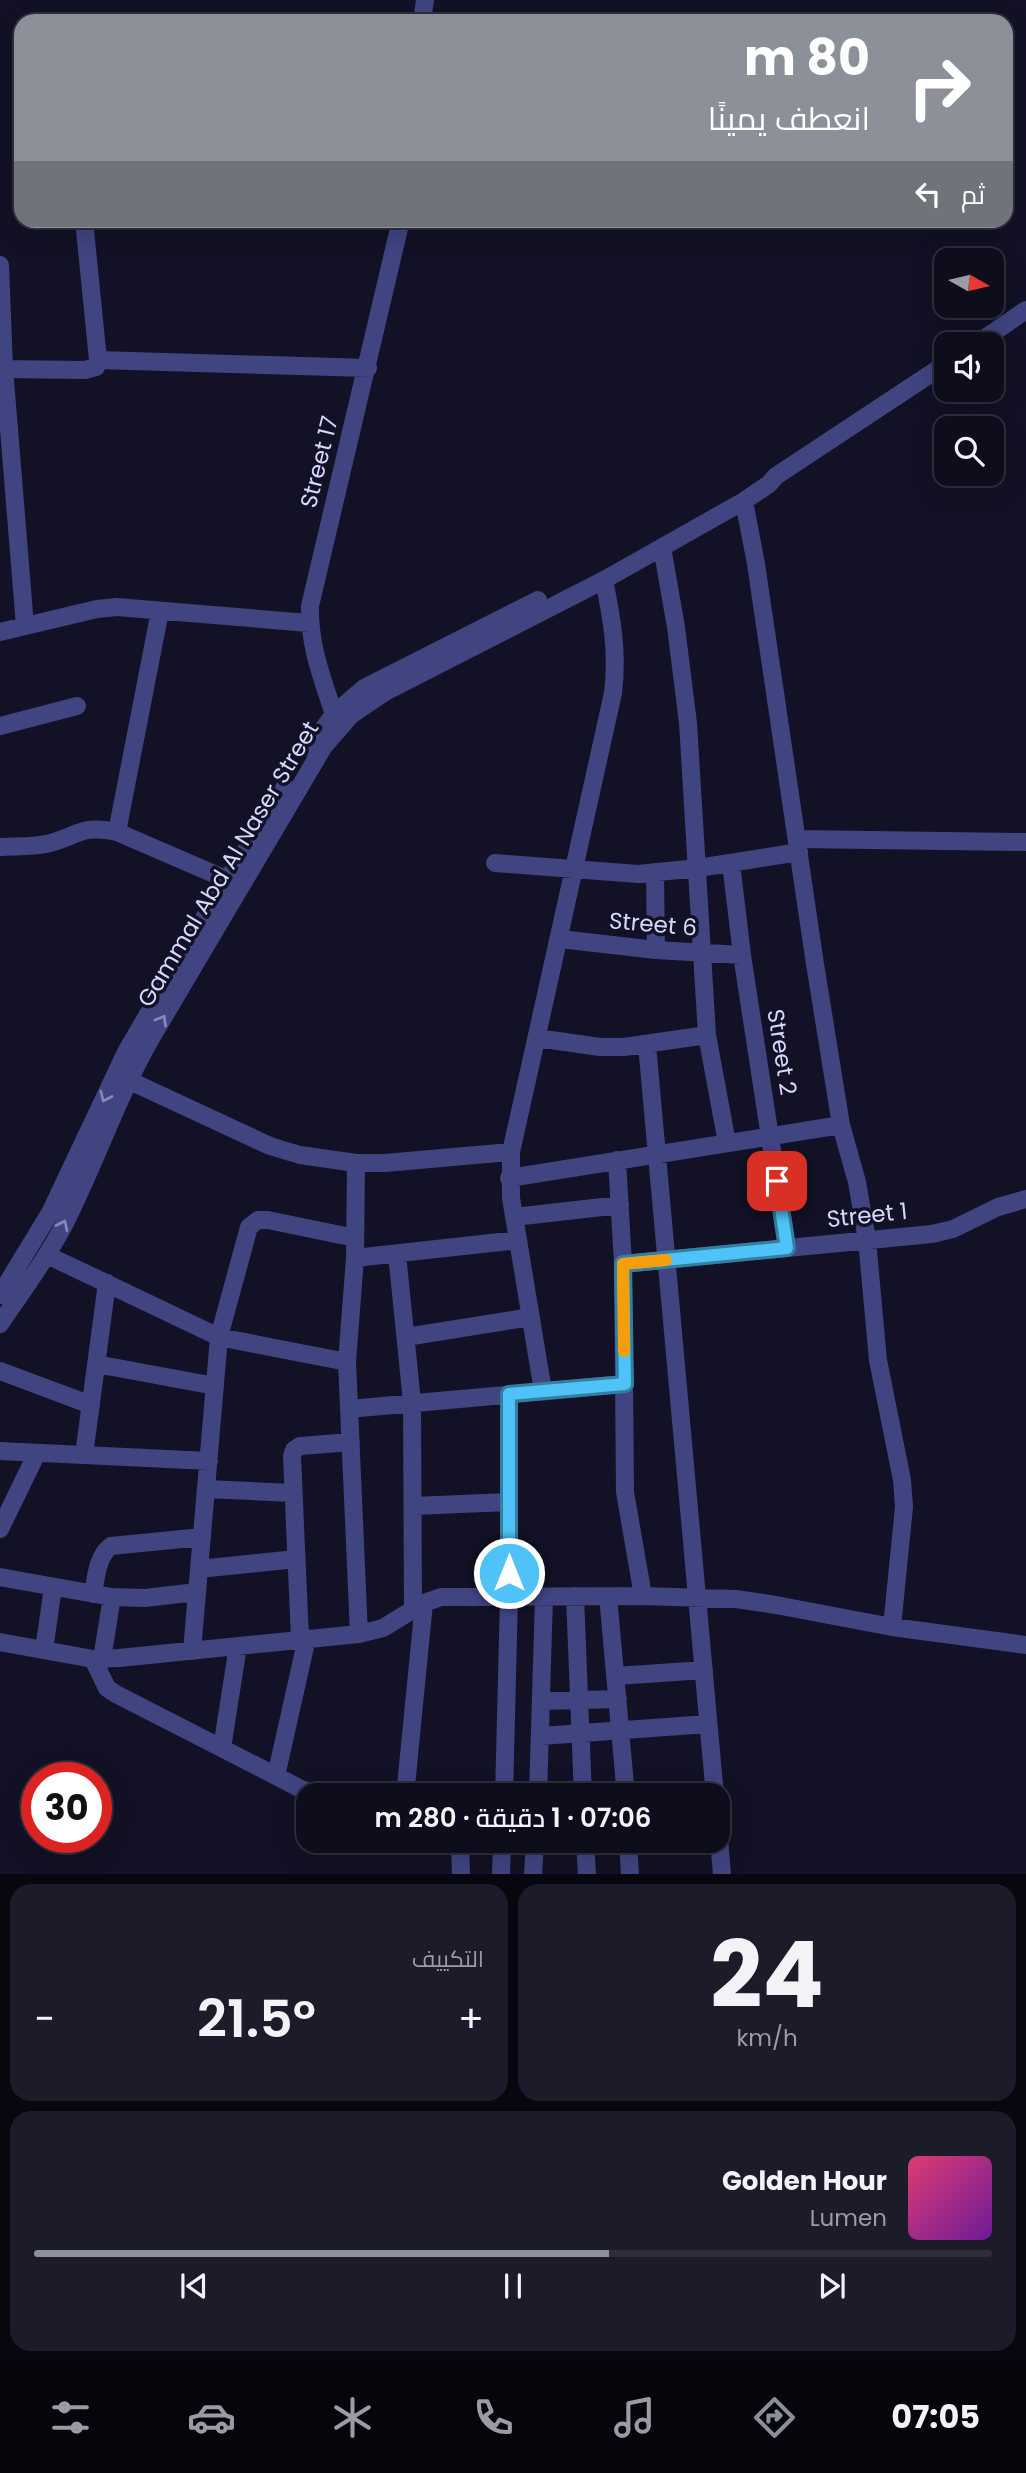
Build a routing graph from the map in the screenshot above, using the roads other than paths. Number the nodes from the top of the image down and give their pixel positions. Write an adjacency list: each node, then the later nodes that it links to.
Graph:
1 (85, 228): 6 (street)
2 (399, 228): 8 (street, Street 17)
3 (0, 265): 7 (street)
4 (1022, 316): 5 (street)
5 (996, 332)
6 (98, 360): 7 (street); 8 (street)
7 (2, 368): 12 (street)
8 (368, 368): 16 (street, Street 17)
9 (934, 372): 10 (street, Gammal Abd Al Naser Street)
10 (776, 476): 11 (street, Gammal Abd Al Naser Street); 20 (street, Gammal Abd Al Naser Street)
11 (744, 501): 13 (street, Gammal Abd Al Naser Street); 24 (street)
12 (8, 522): 17 (street)
13 (662, 547): 14 (street, Gammal Abd Al Naser Street); 28 (street)
14 (604, 580): 29 (street); 32 (street, Gammal Abd Al Naser Street)
15 (160, 611): 16 (street); 17 (street); 22 (street)
16 (309, 623): 20 (street, Street 17)
17 (25, 626): 18 (street)
18 (0, 632)
19 (77, 706): 21 (street)
20 (334, 714): 31 (street, Gammal Abd Al Naser Street)
21 (0, 726)
22 (117, 832): 25 (street); 31 (street)
23 (1026, 842): 24 (street)
24 (798, 846): 27 (street); 41 (street)
25 (0, 847)
26 (495, 863): 29 (street)
27 (731, 863): 28 (street); 36 (street, Street 2)
28 (698, 868): 30 (street); 35 (street)
29 (575, 869): 30 (street); 33 (street)
30 (655, 872): 34 (street)
31 (228, 880): 32 (street, Gammal Abd Al Naser Street)
32 (216, 911): 40 (street, Gammal Abd Al Naser Street, one-way to 32); 62 (street, Gammal Abd Al Naser Street, one-way to 62)
33 (560, 939): 34 (street, Street 6); 38 (street)
34 (656, 950): 35 (street, Street 6)
35 (700, 954): 36 (street, Street 6); 37 (street)
36 (742, 955): 42 (street, Street 2)
37 (707, 1035): 39 (street); 43 (street)
38 (537, 1038): 39 (street); 44 (street)
39 (647, 1045): 45 (street)
40 (128, 1080): 47 (street); 57 (street, Gammal Abd Al Naser Street, one-way to 40)
41 (841, 1125): 42 (street); 54 (street)
42 (770, 1136): 43 (street); 55 (street, Street 2)
43 (727, 1143): 45 (street)
44 (511, 1153): 47 (street); 48 (street)
45 (658, 1154): 46 (street); 59 (street)
46 (617, 1160): 48 (street); 50 (street)
47 (356, 1163): 52 (street)
48 (509, 1178): 51 (street)
49 (1026, 1199): 54 (street, Street 1)
50 (620, 1205): 51 (street); 60 (street)
51 (514, 1217): 53 (street)
52 (355, 1238): 58 (street); 66 (street)
53 (518, 1240): 56 (street); 63 (street)
54 (867, 1240): 55 (street, Street 1); 102 (street)
55 (787, 1248): 59 (street, Street 1)
56 (397, 1254): 58 (street); 65 (street)
57 (47, 1255): 61 (street); 64 (street, Gammal Abd Al Naser Street)
58 (355, 1258): 67 (street)
59 (666, 1260): 60 (street, Street 1); 100 (street)
60 (623, 1264): 70 (street)
61 (107, 1283): 66 (street); 68 (street)
62 (0, 1295)
63 (531, 1317): 65 (street); 72 (street)
64 (0, 1324)
65 (406, 1337): 74 (street)
66 (219, 1338): 67 (street); 71 (street)
67 (347, 1362): 76 (street)
68 (96, 1364): 71 (street); 75 (street)
69 (0, 1371): 75 (street)
70 (625, 1384): 72 (street); 96 (street)
71 (215, 1386): 81 (street)
72 (543, 1391): 73 (street)
73 (509, 1394): 74 (street); 84 (street)
74 (412, 1402): 76 (street); 85 (street)
75 (91, 1405): 80 (street)
76 (349, 1409): 77 (street)
77 (351, 1442): 83 (street); 103 (street)
78 (0, 1451): 79 (street)
79 (37, 1453): 80 (street); 86 (street)
80 (84, 1455): 81 (street)
81 (209, 1461): 82 (street)
82 (206, 1489): 83 (street); 87 (street)
83 (293, 1493): 88 (street)
84 (509, 1502): 85 (street); 98 (street)
85 (413, 1506): 101 (street)
86 (0, 1529)
87 (202, 1538): 89 (street); 93 (street)
88 (296, 1559): 89 (street); 104 (street)
89 (199, 1569): 92 (street)
90 (0, 1577): 91 (street)
91 (53, 1587): 93 (street); 108 (street)
92 (197, 1592): 97 (street); 109 (street)
93 (93, 1594): 97 (street)
94 (575, 1596): 95 (street); 99 (street); 114 (street)
95 (608, 1596): 96 (street); 112 (street)
96 (643, 1596): 100 (street)
97 (111, 1597): 110 (street)
98 (509, 1597): 99 (street); 101 (street); 123 (street)
99 (544, 1597): 115 (street)
100 (697, 1597): 102 (street); 111 (street)
101 (419, 1607): 103 (street); 122 (street)
102 (891, 1627): 106 (street)
103 (359, 1634): 104 (street)
104 (304, 1638): 107 (street); 121 (street)
105 (0, 1642): 108 (street)
106 (1026, 1645)
107 (238, 1646): 109 (street); 120 (street)
108 (44, 1650): 110 (street)
109 (192, 1651): 110 (street)
110 (98, 1659): 120 (street)
111 (704, 1670): 112 (street); 116 (street)
112 (615, 1676): 113 (street)
113 (618, 1699): 114 (street); 117 (street)
114 (579, 1700): 115 (street); 118 (street)
115 (542, 1701): 119 (street)
116 (708, 1724): 117 (street); 127 (street)
117 (621, 1731): 118 (street); 126 (street)
118 (580, 1734): 119 (street); 125 (street)
119 (541, 1736): 124 (street)
120 (222, 1748): 121 (street)
121 (276, 1776): 128 (street)
122 (406, 1783)
123 (504, 1783)
124 (539, 1783)
125 (582, 1783)
126 (624, 1783)
127 (714, 1783)
128 (296, 1786)
129 (460, 1853): 135 (street)
130 (502, 1853): 136 (street)
131 (534, 1853): 137 (street)
132 (586, 1853): 138 (street)
133 (629, 1853): 139 (street)
134 (720, 1853): 140 (street)
135 (461, 1874)
136 (501, 1874)
137 (533, 1874)
138 (587, 1874)
139 (630, 1874)
140 (722, 1874)

